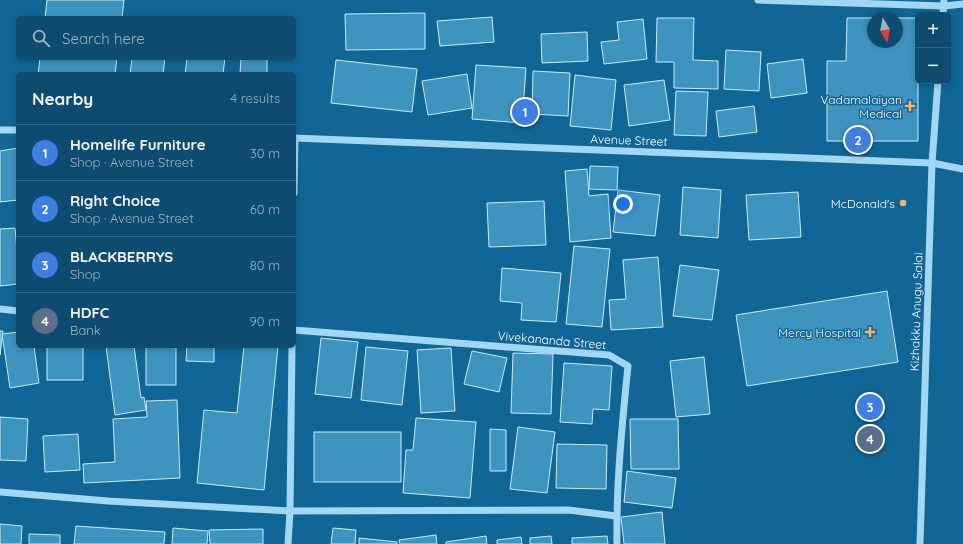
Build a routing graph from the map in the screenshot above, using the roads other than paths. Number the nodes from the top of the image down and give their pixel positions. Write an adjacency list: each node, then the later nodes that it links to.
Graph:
1 (758, 0): 2 (street)
2 (944, 3): 3 (street)
3 (963, 4)
4 (938, 84): 8 (street, Kizhakku Anugu Salai)
5 (0, 130): 6 (street)
6 (16, 130)
7 (296, 138): 8 (street, Avenue Street)
8 (932, 163): 9 (street, Avenue Street); 19 (street, Kizhakku Anugu Salai)
9 (963, 169)
10 (0, 310): 11 (street)
11 (16, 311)
12 (296, 330): 16 (street, Vivekananda Street)
13 (292, 348): 15 (street)
14 (0, 492): 15 (street)
15 (290, 511): 16 (street); 17 (street)
16 (616, 516): 18 (street, Vivekananda Street)
17 (288, 544)
18 (617, 544)
19 (920, 544)

